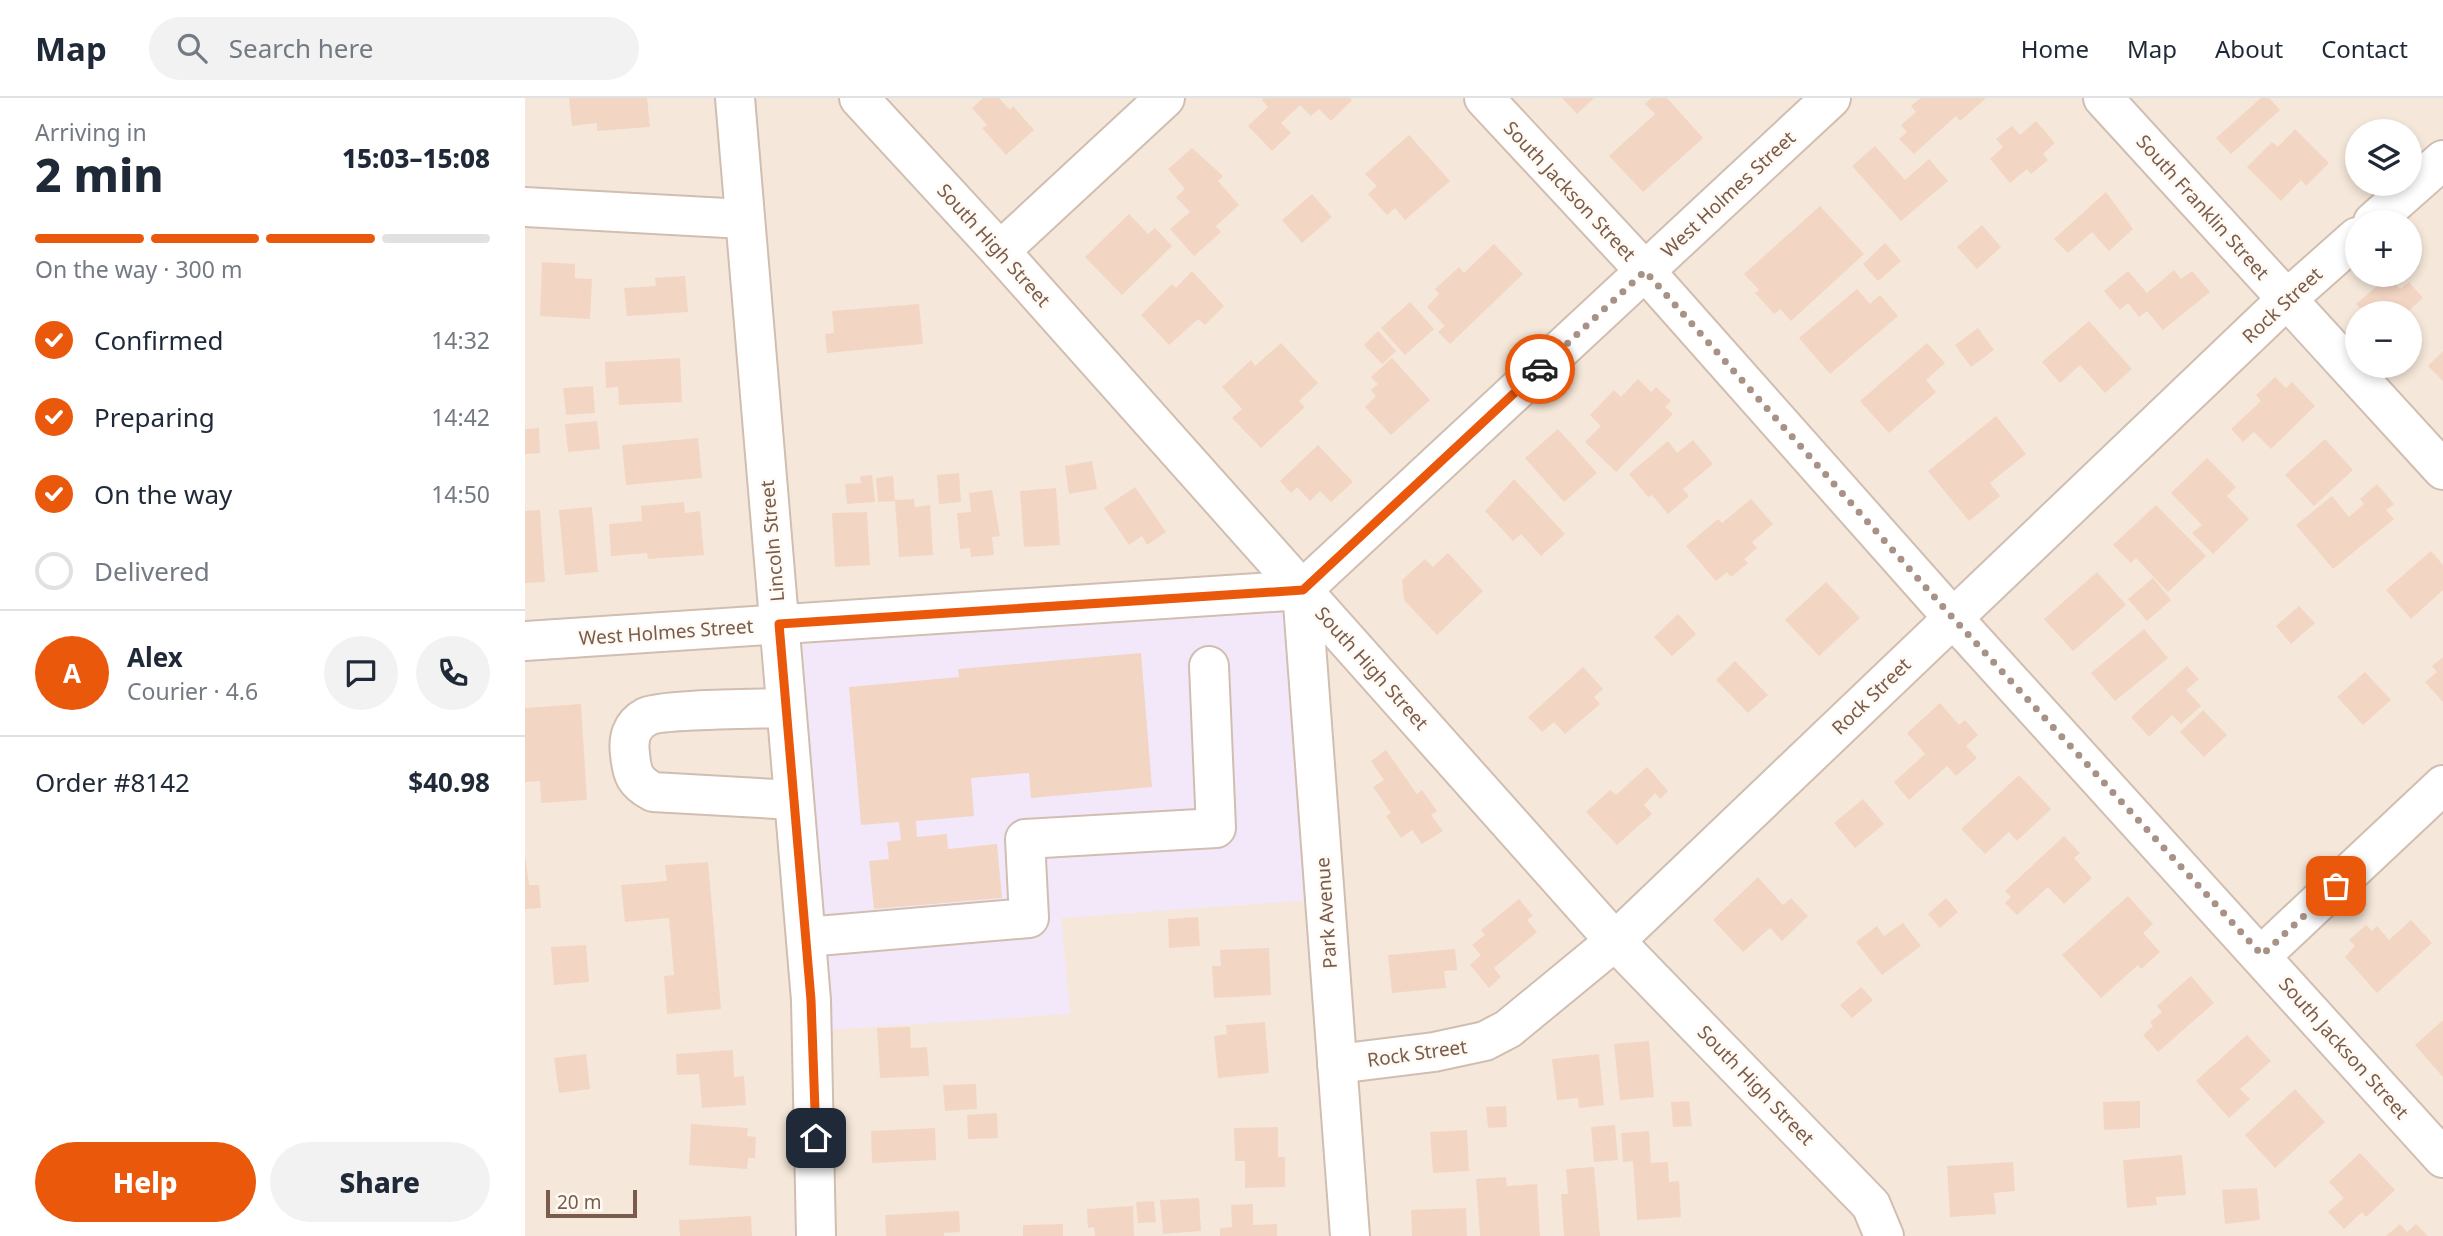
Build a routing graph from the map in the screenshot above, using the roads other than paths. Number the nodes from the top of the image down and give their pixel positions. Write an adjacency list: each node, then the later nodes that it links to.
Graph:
1 (735, 98): 10 (street, Lincoln Street)
2 (859, 98): 12 (street, South High Street)
3 (1165, 98): 12 (street)
4 (1484, 98): 13 (street, South Jackson Street)
5 (1831, 98): 13 (street, West Holmes Street)
6 (2103, 98): 14 (street, South Franklin Street)
7 (2443, 160): 9 (street)
8 (525, 207): 10 (street)
9 (2387, 210)
10 (744, 219): 18 (street, Lincoln Street)
11 (2345, 248): 14 (street, Rock Street)
12 (1000, 251): 16 (street, South High Street)
13 (1645, 271): 16 (street, West Holmes Street); 17 (street, South Jackson Street)
14 (2287, 299): 15 (street, South Franklin Street); 17 (street, Rock Street)
15 (2443, 470)
16 (1303, 590): 18 (street, West Holmes Street); 25 (street, South High Street); 27 (street, Park Avenue)
17 (1953, 618): 25 (street, Rock Street); 26 (street, South Jackson Street)
18 (779, 624): 19 (street, West Holmes Street); 21 (street, Lincoln Street)
19 (525, 641)
20 (1209, 666): 24 (street)
21 (786, 708): 23 (street, Lincoln Street); 23 (street)
22 (2443, 785): 26 (street)
23 (794, 800): 24 (street, Lincoln Street)
24 (806, 937): 29 (street, Lincoln Street)
25 (1615, 941): 27 (street, Rock Street); 31 (street, South High Street)
26 (2262, 955): 28 (street, South Jackson Street)
27 (1337, 1064): 30 (street, Park Avenue)
28 (2443, 1158)
29 (816, 1236)
30 (1350, 1236)
31 (1884, 1236)

